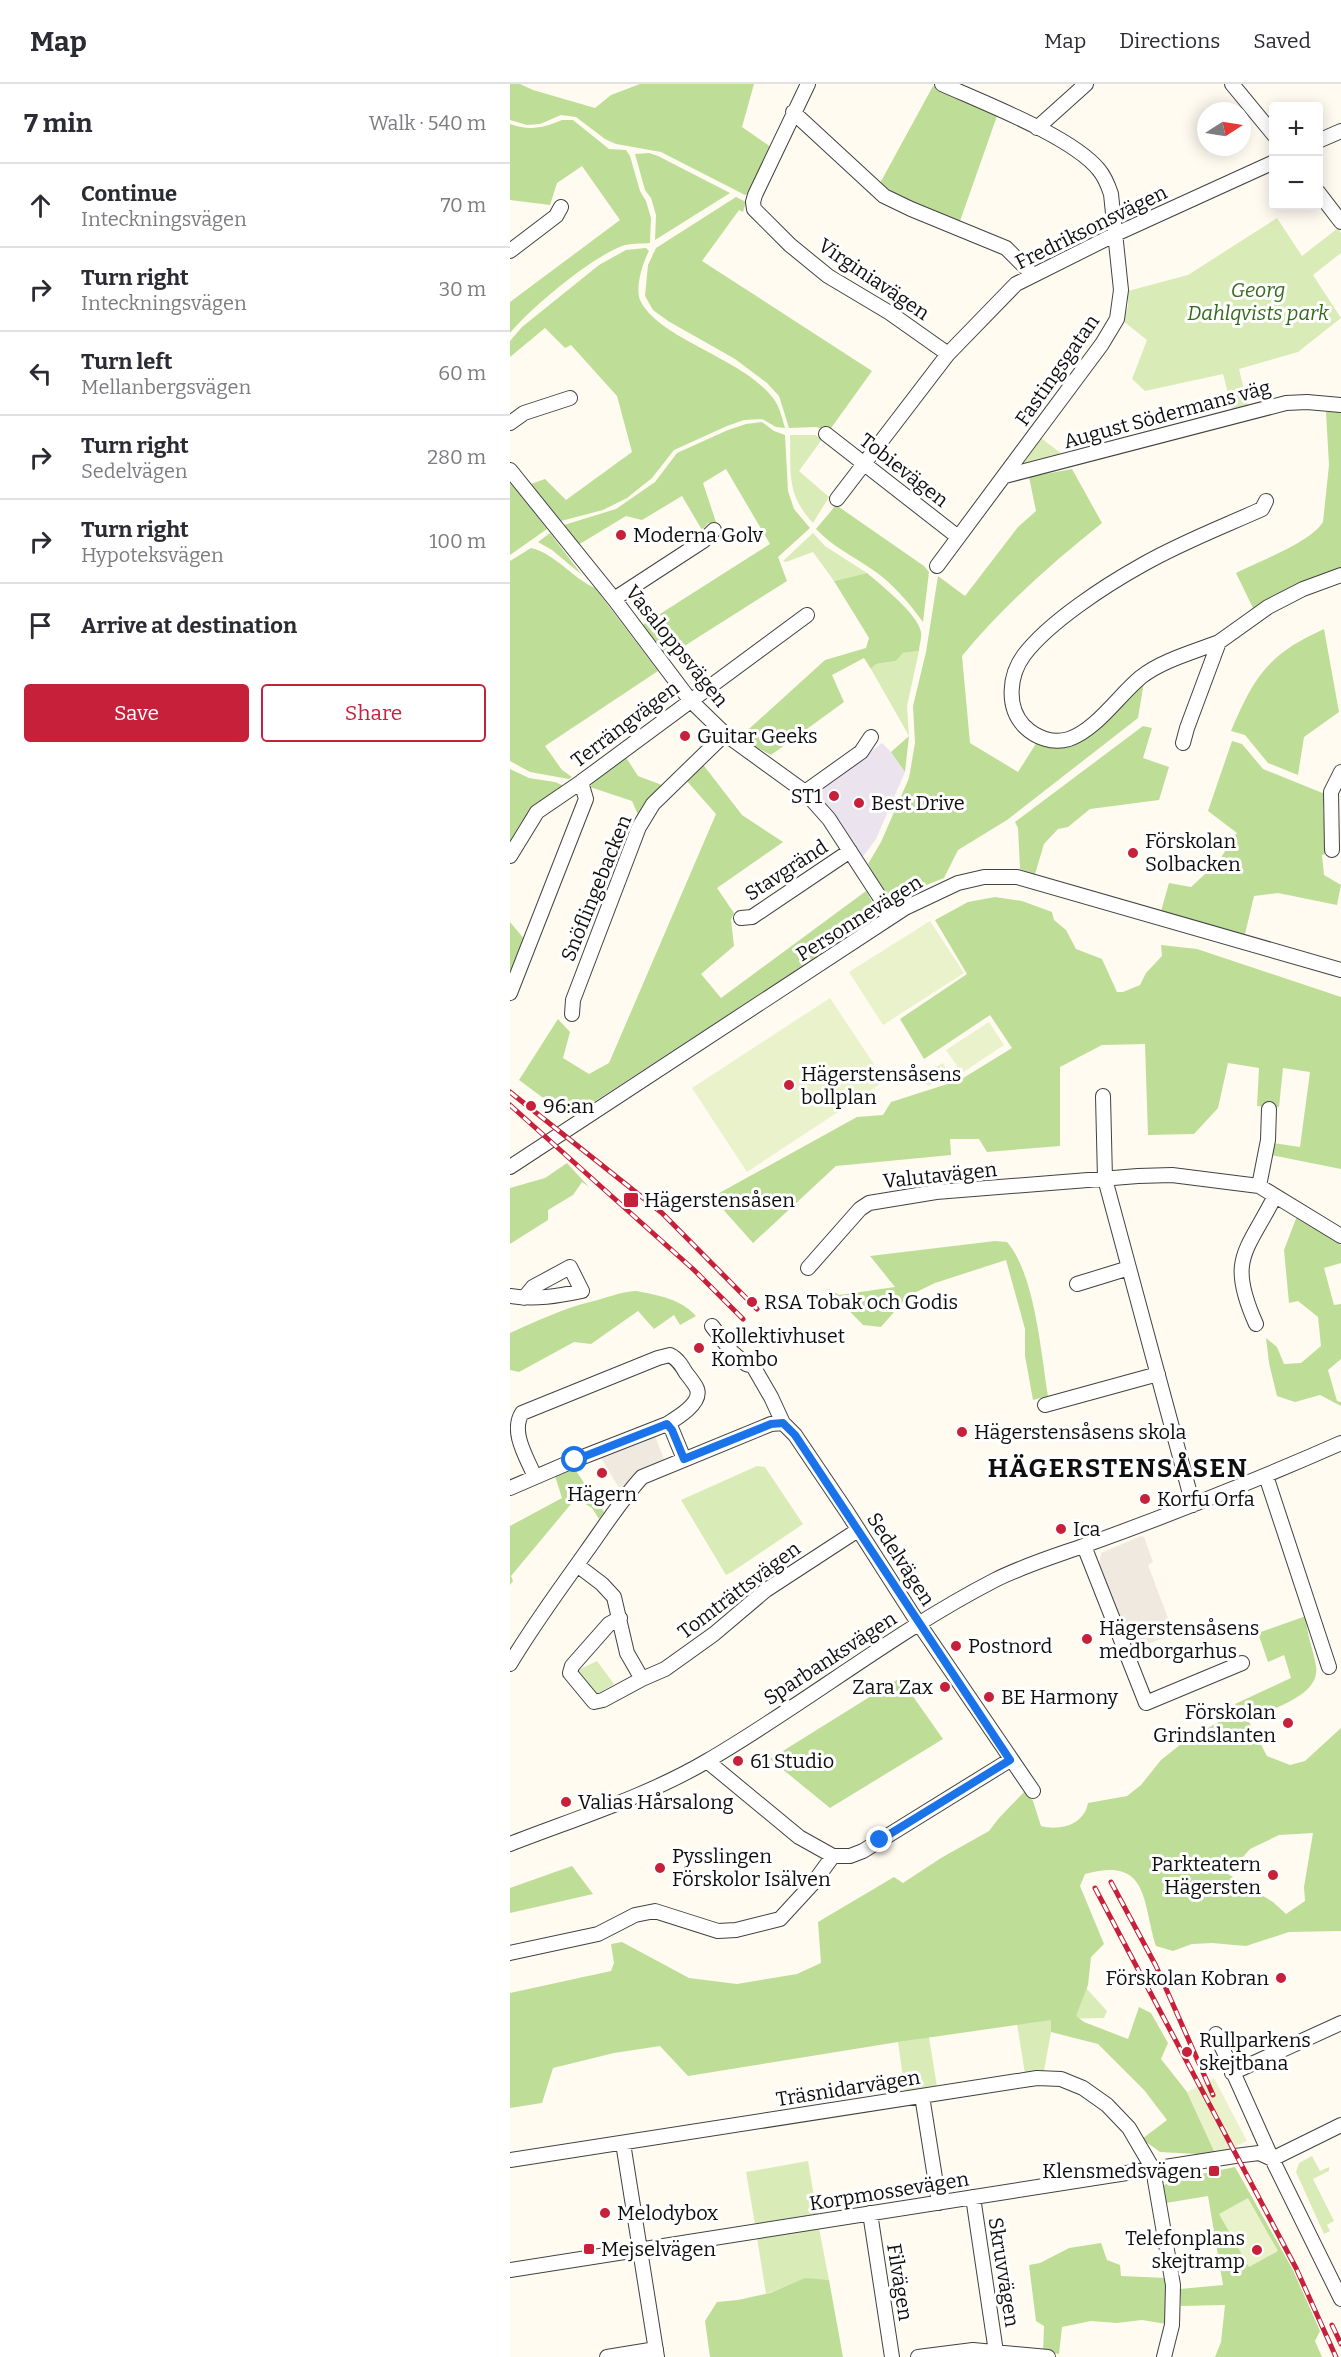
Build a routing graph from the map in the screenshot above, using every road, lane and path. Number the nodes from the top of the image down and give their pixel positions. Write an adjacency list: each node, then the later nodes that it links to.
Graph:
1 (808, 84): 5 (street)
2 (942, 84): 6 (street, Fastingsgatan)
3 (1086, 84): 6 (street)
4 (1232, 84): 7 (street)
5 (793, 112): 16 (street); 17 (street, Virginiavägen)
6 (1037, 128): 14 (street, Fastingsgatan)
7 (1269, 129)
8 (1341, 131): 9 (street)
9 (1323, 139)
10 (1269, 164): 14 (street, Fredriksonsvägen)
11 (1323, 199): 13 (street)
12 (561, 207): 15 (street)
13 (1341, 222)
14 (1116, 234): 16 (street, Fredriksonsvägen); 24 (street, Fastingsgatan)
15 (510, 250)
16 (1033, 275): 17 (street, Fredriksonsvägen)
17 (948, 354): 22 (street, Fredriksonsvägen)
18 (570, 398): 20 (street)
19 (1341, 405): 24 (street, August Södermans väg)
20 (510, 423)
21 (826, 434): 22 (street, Tobievägen)
22 (864, 464): 25 (street, Fredriksonsvägen); 28 (street, Tobievägen)
23 (510, 470): 31 (street, Vasaloppsvägen)
24 (1005, 476): 28 (street, Fastingsgatan)
25 (837, 499)
26 (1266, 501): 33 (street)
27 (714, 530): 31 (street)
28 (958, 537): 29 (street, Fastingsgatan)
29 (937, 566)
30 (1341, 575): 33 (street)
31 (614, 599): 34 (street, Vasaloppsvägen)
32 (807, 615): 34 (street, Terrängvägen)
33 (1219, 642): 37 (street)
34 (690, 700): 35 (street, Vasaloppsvägen); 39 (street, Terrängvägen)
35 (725, 734): 40 (street, Vasaloppsvägen); 48 (street, Snöflingebacken)
36 (871, 738): 40 (street)
37 (1183, 743)
38 (1341, 772): 41 (street)
39 (581, 782): 43 (street, Terrängvägen); 47 (street)
40 (804, 792): 42 (street, Vasaloppsvägen)
41 (1332, 850)
42 (850, 851): 44 (street, Vasaloppsvägen); 45 (street, Stavgränd)
43 (510, 856)
44 (892, 916): 46 (street, Personnevägen); 51 (street, Personnevägen)
45 (741, 918)
46 (1341, 970)
47 (510, 993)
48 (572, 1014)
49 (1103, 1096): 52 (street)
50 (1269, 1109): 53 (street)
51 (510, 1167)
52 (1105, 1179): 53 (street, Valutavägen); 56 (street, Valutavägen); 57 (street)
53 (1259, 1186): 54 (street, Valutavägen)
54 (1275, 1196): 55 (street, Valutavägen); 59 (street)
55 (1341, 1236)
56 (808, 1268)
57 (1129, 1268): 58 (street); 61 (street)
58 (1077, 1284)
59 (1256, 1324)
60 (712, 1326): 63 (street, Sedelvägen)
61 (1158, 1374): 62 (street); 70 (street)
62 (1045, 1405)
63 (783, 1423): 66 (street); 71 (street, Sedelvägen)
64 (667, 1424): 66 (street); 68 (street); 68 (street)
65 (1341, 1443): 67 (street, Sparbanksvägen)
66 (684, 1459): 73 (street)
67 (1266, 1476): 70 (street, Sparbanksvägen); 78 (street)
68 (535, 1477): 69 (street)
69 (510, 1488)
70 (1193, 1505): 72 (street, Sparbanksvägen)
71 (858, 1530): 75 (street, Sedelvägen); 79 (street, Tomträttsvägen)
72 (1084, 1546): 75 (street, Sparbanksvägen); 76 (street)
73 (576, 1565): 74 (street); 77 (street)
74 (620, 1618): 79 (street); 79 (street, Tomträttsvägen)
75 (919, 1623): 80 (street, Sedelvägen); 81 (street, Sparbanksvägen)
76 (1242, 1663)
77 (510, 1664)
78 (1329, 1667)
79 (642, 1679)
80 (1010, 1760): 82 (street, Sedelvägen); 84 (street)
81 (707, 1761): 83 (street, Sparbanksvägen); 84 (street)
82 (1033, 1791)
83 (510, 1844)
84 (833, 1856): 85 (street)
85 (510, 1953)
86 (1341, 2023): 88 (street)
87 (1216, 2034): 88 (street)
88 (1232, 2073): 92 (street)
89 (922, 2096): 91 (street, Träsnidarvägen); 94 (street, Träsnidarvägen); 96 (street)
90 (1341, 2124): 92 (street)
91 (623, 2143): 93 (street, Träsnidarvägen); 98 (street)
92 (1272, 2159): 94 (street, Korpmossevägen); 100 (street)
93 (510, 2160)
94 (1154, 2169): 95 (street, Korpmossevägen); 107 (street)
95 (973, 2197): 96 (street, Korpmossevägen); 101 (street, Skruvvägen)
96 (939, 2203): 97 (street, Korpmossevägen)
97 (870, 2213): 98 (street, Korpmossevägen); 104 (street, Filvägen)
98 (641, 2249): 99 (street, Korpmossevägen); 102 (street)
99 (510, 2270)
100 (1341, 2299)
101 (996, 2352): 105 (street); 106 (street)
102 (656, 2353): 103 (street)
103 (607, 2357)
104 (892, 2357)
105 (918, 2357)
106 (1048, 2357)
107 (1164, 2357)

